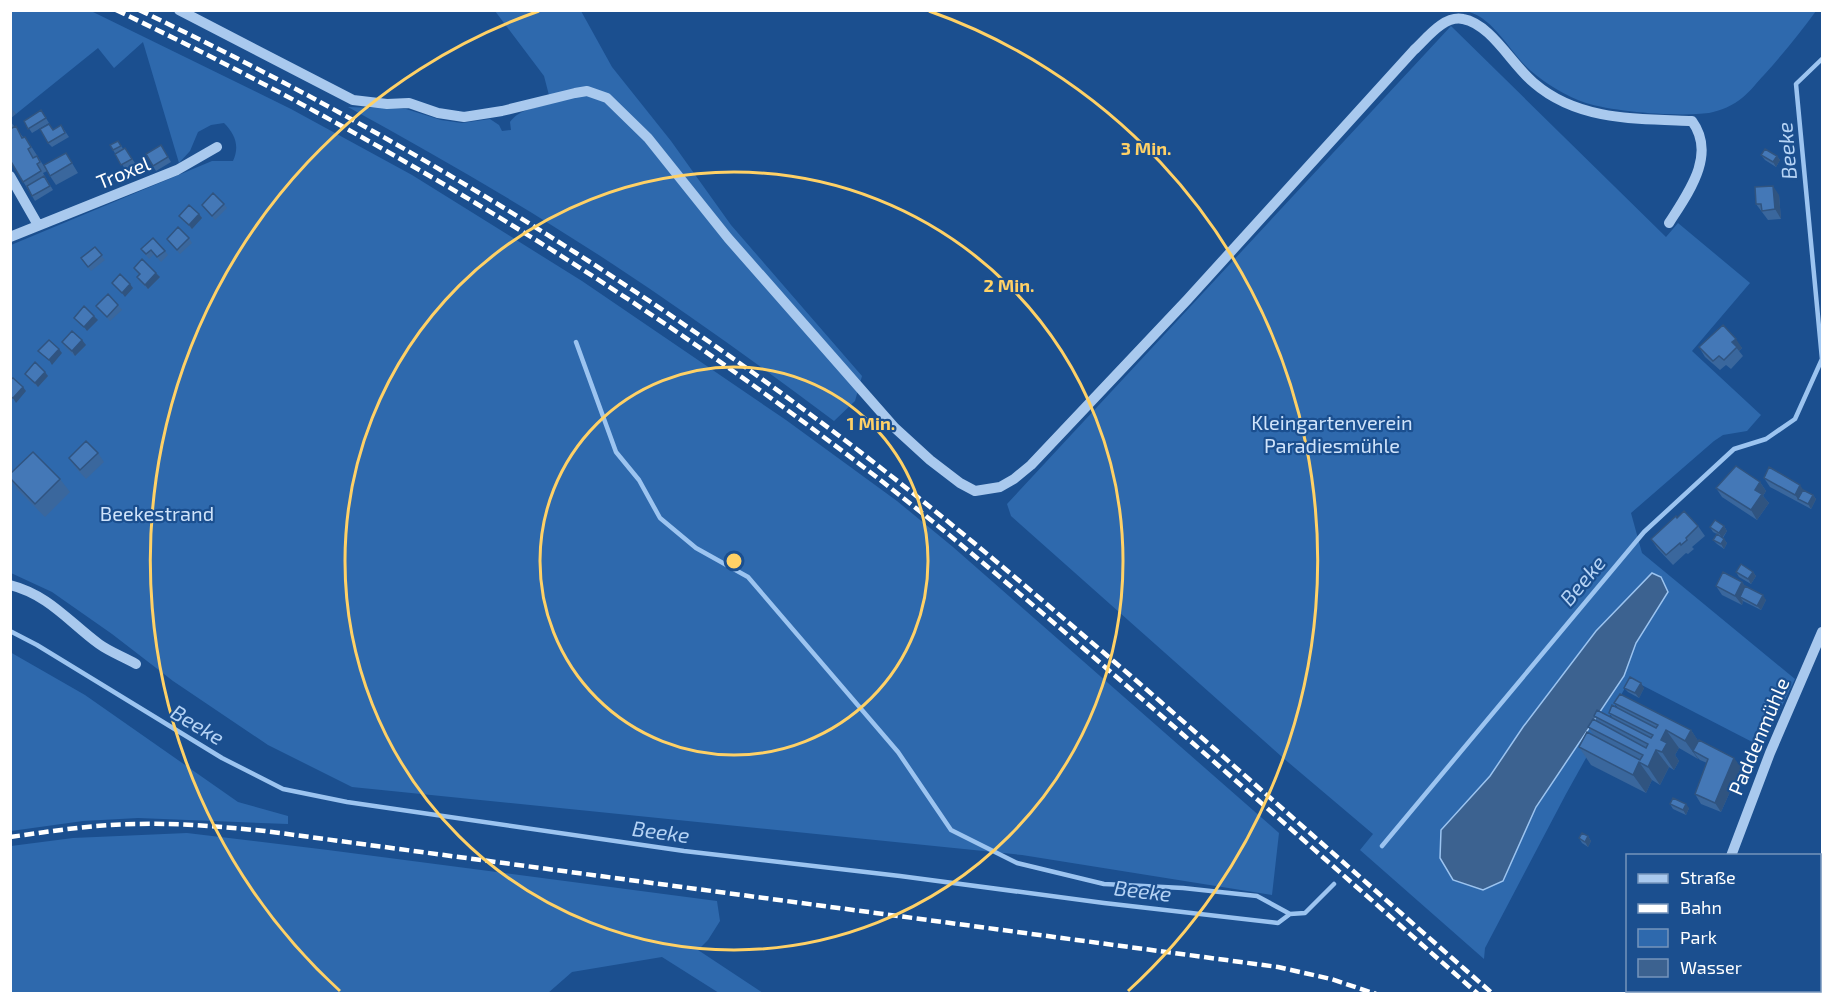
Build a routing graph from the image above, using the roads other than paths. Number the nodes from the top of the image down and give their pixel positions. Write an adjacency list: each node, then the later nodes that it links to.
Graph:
1 (179, 10): 4 (street)
2 (217, 147): 5 (street, Troxel)
3 (10, 176): 5 (street)
4 (1669, 223)
5 (38, 225): 6 (street, Troxel)
6 (10, 237)
7 (10, 585): 9 (street)
8 (1822, 633): 10 (street, Paddenmühle)
9 (136, 664)
10 (1731, 854)

